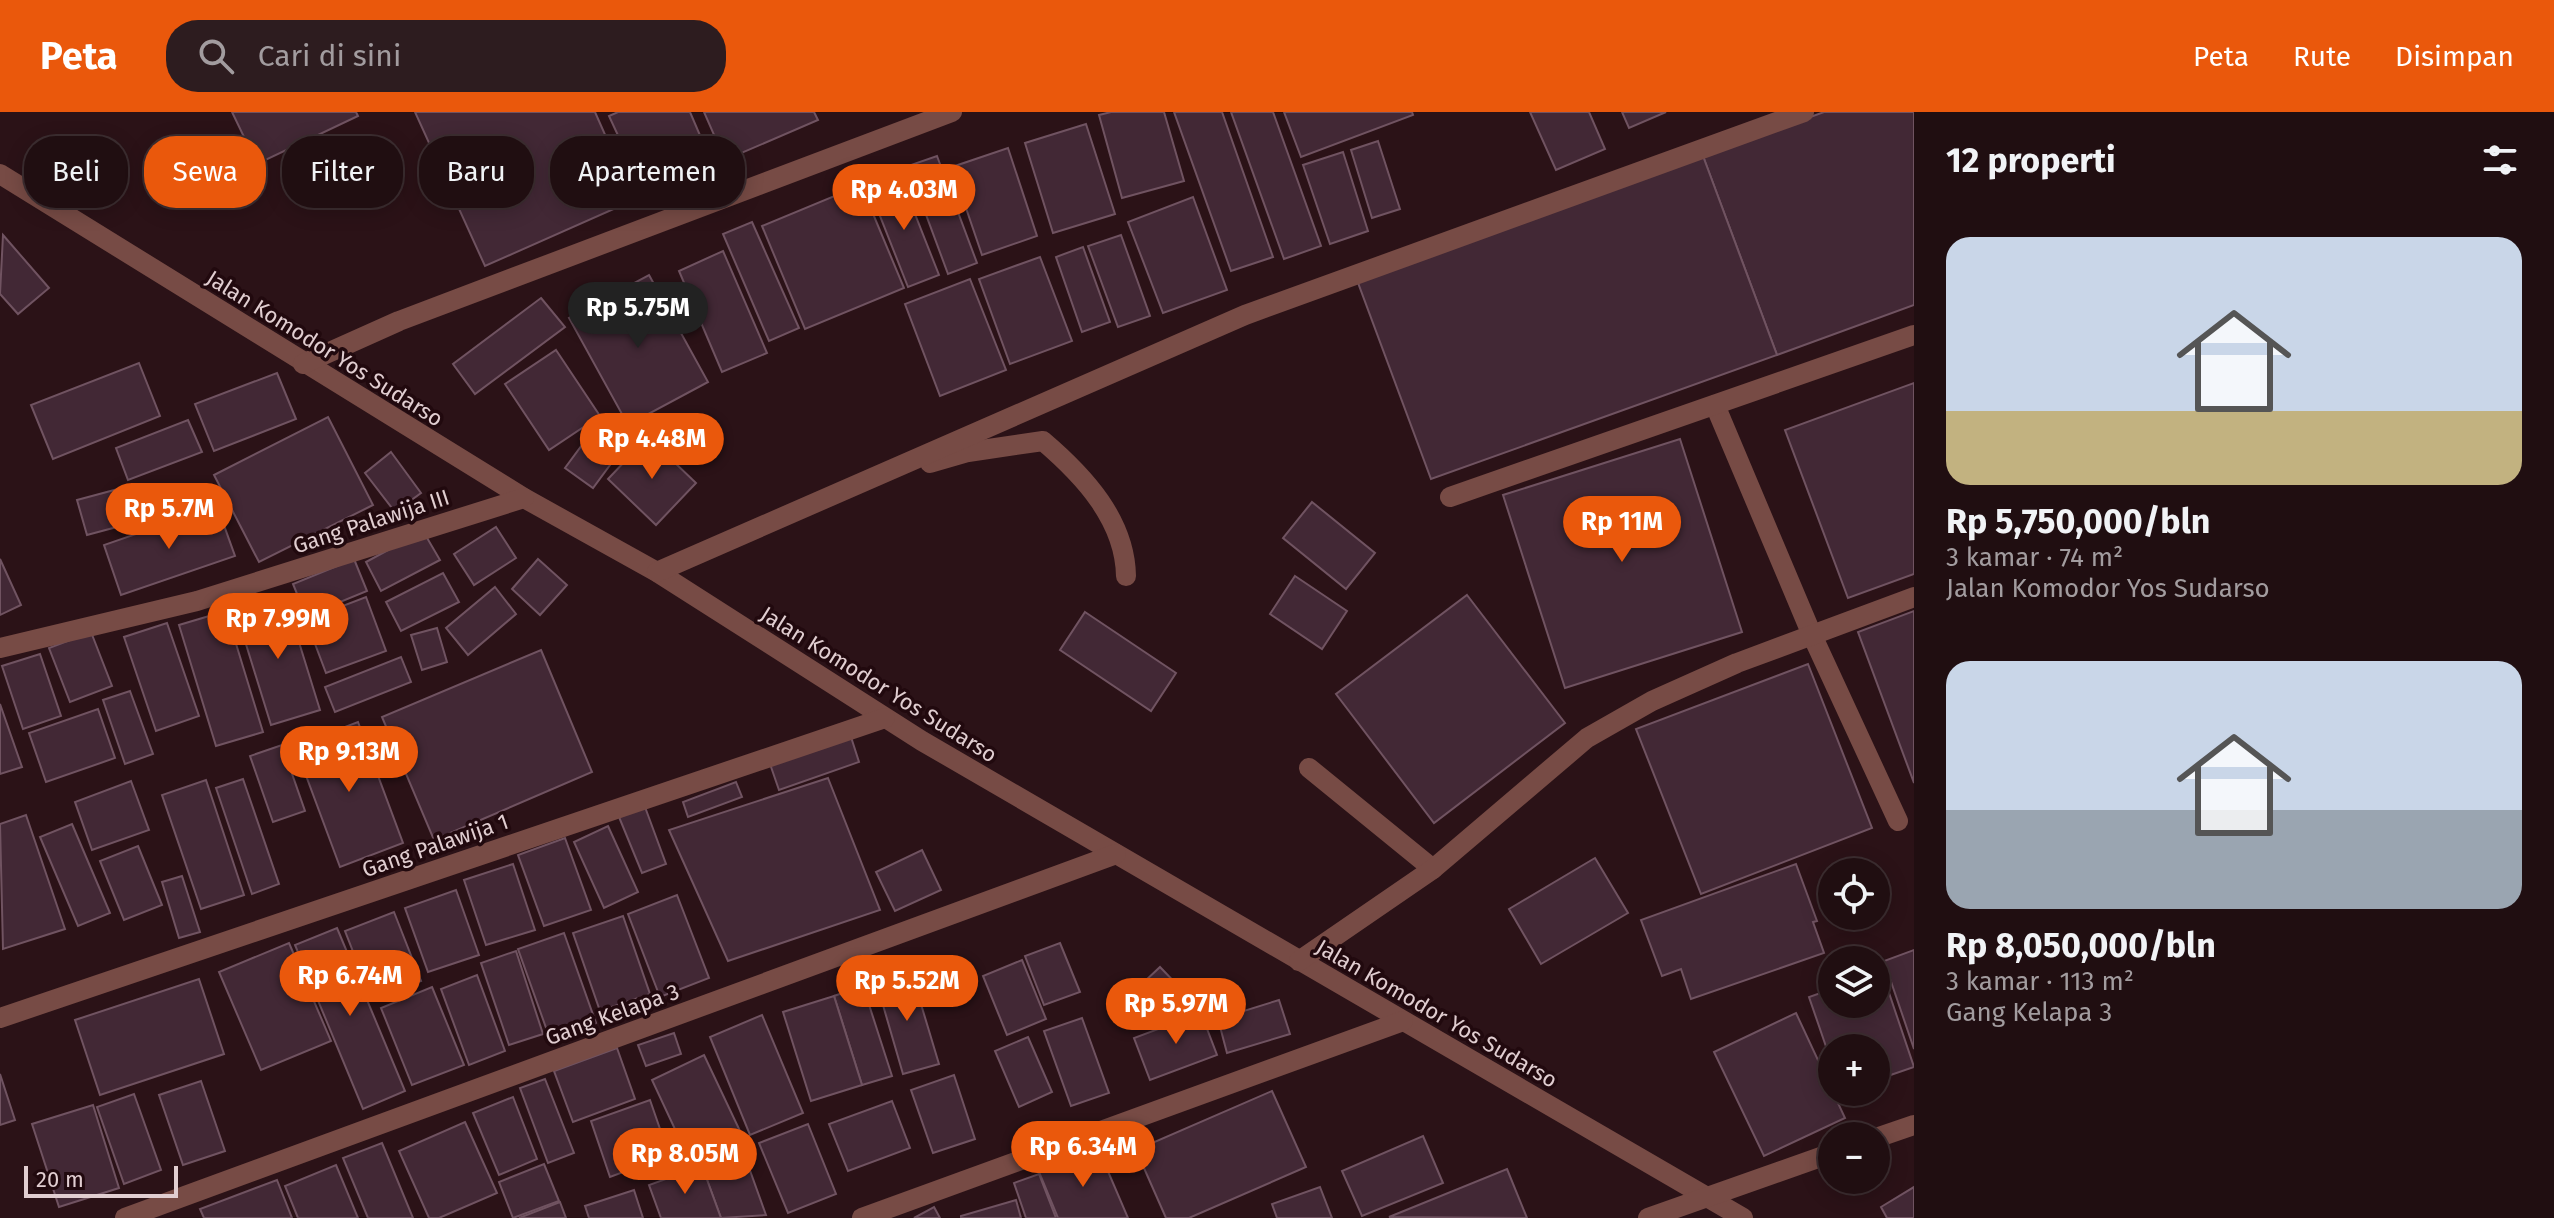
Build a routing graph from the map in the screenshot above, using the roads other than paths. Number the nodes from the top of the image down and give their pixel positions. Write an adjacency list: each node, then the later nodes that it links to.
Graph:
1 (952, 112): 5 (street)
2 (1804, 112): 7 (street)
3 (0, 174): 5 (street, Jalan Komodor Yos Sudarso)
4 (1914, 335): 6 (street)
5 (303, 364): 9 (street, Jalan Komodor Yos Sudarso)
6 (1715, 405): 8 (street); 13 (street)
7 (853, 485): 10 (street); 11 (street)
8 (1450, 497)
9 (524, 498): 10 (street, Jalan Komodor Yos Sudarso); 14 (street, Gang Palawija III)
10 (657, 572): 15 (street, Jalan Komodor Yos Sudarso)
11 (1126, 576)
12 (1914, 597): 13 (street)
13 (1812, 635): 17 (street); 19 (street)
14 (0, 648)
15 (885, 718): 18 (street, Jalan Komodor Yos Sudarso); 21 (street, Gang Palawija 1)
16 (1309, 768): 19 (street)
17 (1898, 821)
18 (1116, 854): 20 (street, Jalan Komodor Yos Sudarso); 27 (street, Gang Kelapa 3)
19 (1433, 869): 20 (street)
20 (1299, 961): 22 (street, Jalan Komodor Yos Sudarso)
21 (0, 1018)
22 (1403, 1021): 26 (street, Jalan Komodor Yos Sudarso); 28 (street)
23 (1914, 1125): 24 (street)
24 (1890, 1133)
25 (1818, 1158): 26 (street)
26 (1705, 1197): 29 (street); 30 (street, Jalan Komodor Yos Sudarso)
27 (125, 1218)
28 (862, 1218)
29 (1648, 1218)
30 (1743, 1218)

